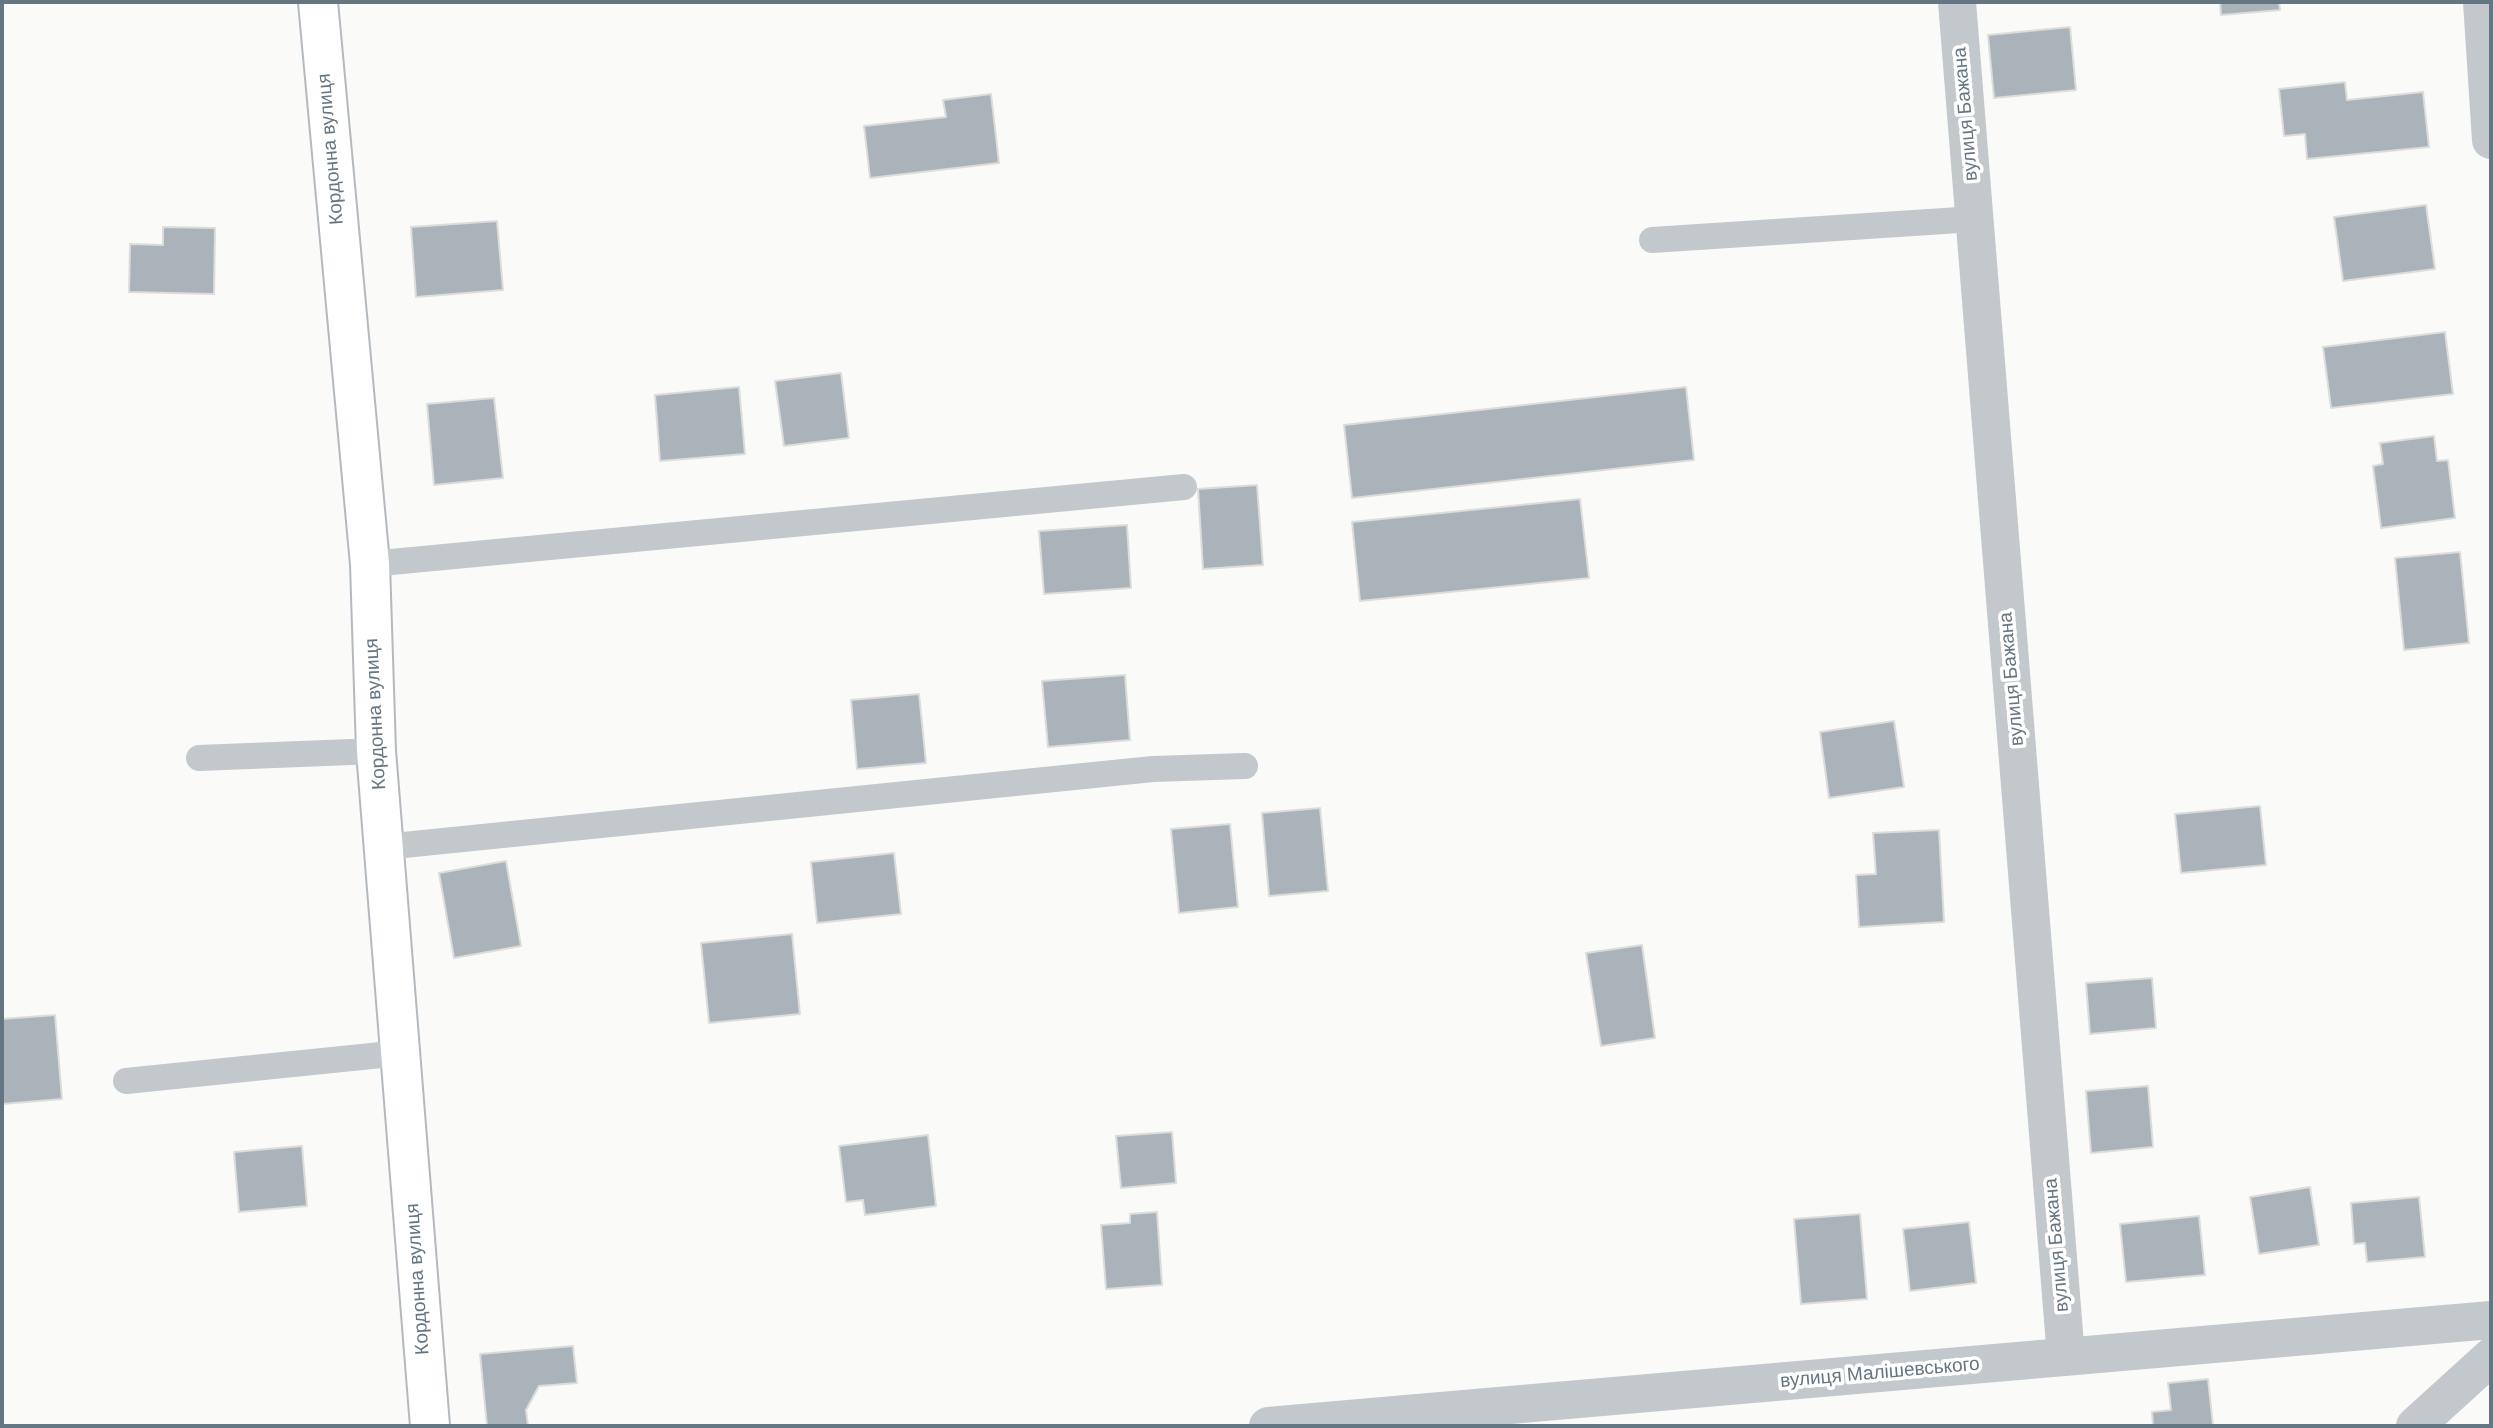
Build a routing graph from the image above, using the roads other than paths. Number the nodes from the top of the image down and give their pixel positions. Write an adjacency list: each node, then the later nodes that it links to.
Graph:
1 (317, 2): 8 (main road, Кордонна вулиця)
2 (1957, 2): 5 (street, вулиця Бажана)
3 (2482, 2): 4 (street)
4 (2491, 140)
5 (1975, 219): 6 (lane); 16 (street, вулиця Бажана)
6 (1652, 240)
7 (1184, 488): 8 (lane)
8 (370, 564): 9 (main road, Кордонна вулиця)
9 (376, 751): 10 (lane); 12 (main road, Кордонна вулиця)
10 (199, 758)
11 (1245, 766): 12 (lane)
12 (384, 847): 13 (main road, Кордонна вулиця)
13 (401, 1053): 14 (lane); 19 (main road, Кордонна вулиця)
14 (126, 1081)
15 (2491, 1320): 16 (street, вулиця Малішевського)
16 (2066, 1357): 18 (street, вулиця Малішевського)
17 (2491, 1357): 21 (street)
18 (1432, 1419): 20 (street, вулиця Малішевського)
19 (430, 1426)
20 (1268, 1426)
21 (2415, 1426)

